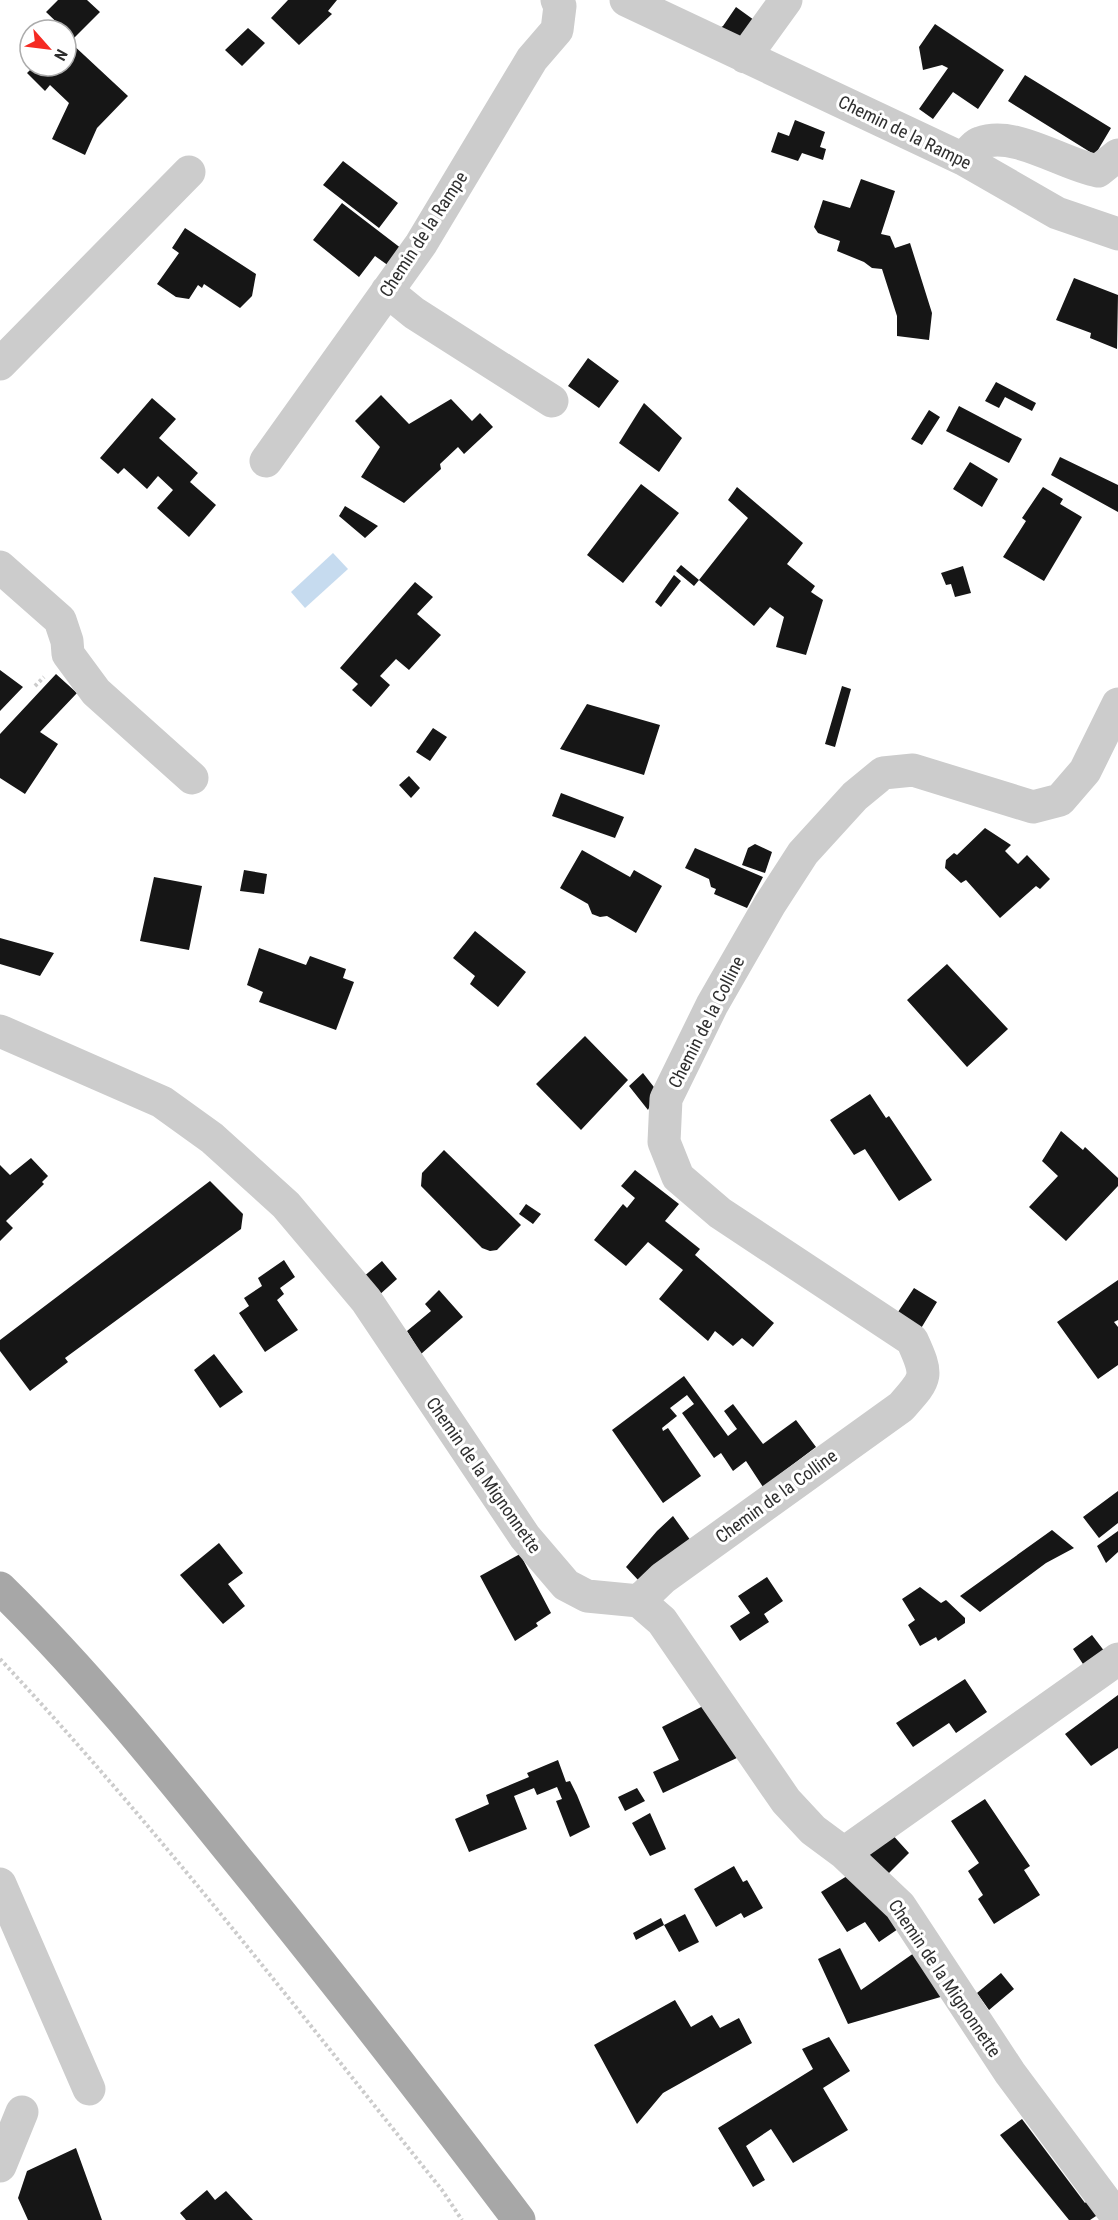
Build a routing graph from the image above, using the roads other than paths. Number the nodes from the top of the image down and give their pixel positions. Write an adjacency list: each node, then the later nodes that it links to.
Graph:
1 (557, 0): 9 (street, Chemin de la Rampe)
2 (626, 0): 4 (street, Chemin de la Rampe)
3 (786, 0): 4 (street)
4 (745, 57): 5 (street, Chemin de la Rampe)
5 (963, 159): 6 (street); 8 (street, Chemin de la Rampe)
6 (1115, 161)
7 (189, 172): 10 (street)
8 (1118, 234)
9 (387, 291): 11 (street); 12 (street, Chemin de la Rampe)
10 (0, 364)
11 (552, 401)
12 (266, 461)
13 (0, 567): 15 (street)
14 (1118, 704): 18 (street, Chemin de la Colline)
15 (192, 778)
16 (0, 1031): 18 (street, Chemin de la Mignonnette)
17 (0, 1588): 26 (main road)
18 (639, 1601): 20 (street, Chemin de la Mignonnette)
19 (1118, 1659): 20 (street)
20 (844, 1853): 25 (street, Chemin de la Mignonnette)
21 (0, 1884): 22 (street)
22 (89, 2089)
23 (22, 2112): 24 (street)
24 (0, 2166)
25 (1118, 2218)
26 (519, 2220)

